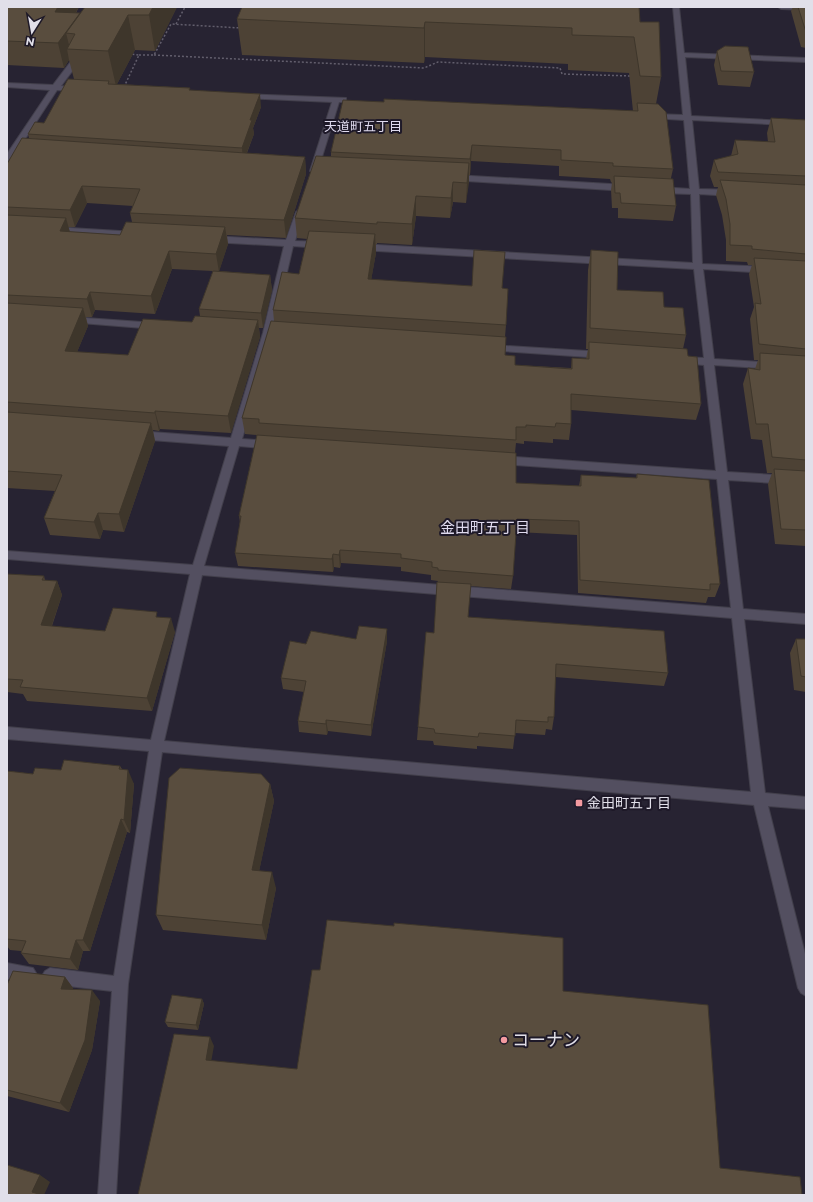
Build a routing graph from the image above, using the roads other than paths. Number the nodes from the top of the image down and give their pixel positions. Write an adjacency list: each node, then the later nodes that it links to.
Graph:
1 (676, 7): 5 (street)
2 (781, 7): 3 (street)
3 (806, 8)
4 (87, 44): 8 (street)
5 (680, 55): 6 (street); 14 (street)
6 (806, 60)
7 (7, 85): 8 (street)
8 (55, 88): 9 (street); 16 (street)
9 (85, 89)
10 (233, 95): 11 (street)
11 (336, 100): 12 (street); 17 (street)
12 (352, 101)
13 (642, 115): 14 (street)
14 (688, 118): 15 (street); 19 (street)
15 (806, 124)
16 (7, 160)
17 (314, 173)
18 (441, 178): 19 (street)
19 (695, 192): 20 (street); 28 (street)
20 (743, 194)
21 (304, 200): 25 (street)
22 (46, 230): 23 (street)
23 (148, 236)
24 (203, 239): 25 (street)
25 (290, 244): 26 (street); 38 (street)
26 (329, 246)
27 (352, 247): 28 (street)
28 (698, 266): 29 (street); 35 (street)
29 (775, 271)
30 (62, 320): 31 (street)
31 (165, 326)
32 (480, 347): 33 (street)
33 (614, 356)
34 (670, 359): 35 (street)
35 (709, 362): 36 (street); 41 (street)
36 (806, 368)
37 (124, 434): 38 (street)
38 (234, 442): 39 (street); 44 (street)
39 (281, 445)
40 (494, 460): 41 (street)
41 (722, 475): 42 (street); 45 (street)
42 (806, 481)
43 (7, 555): 44 (street)
44 (197, 570): 45 (street); 48 (street)
45 (738, 614): 46 (street); 49 (street)
46 (806, 619)
47 (7, 733): 48 (street)
48 (156, 746): 49 (street); 52 (street)
49 (759, 799): 50 (street); 53 (street)
50 (806, 803)
51 (7, 971): 52 (street)
52 (120, 984): 54 (street)
53 (806, 988)
54 (107, 1195)

